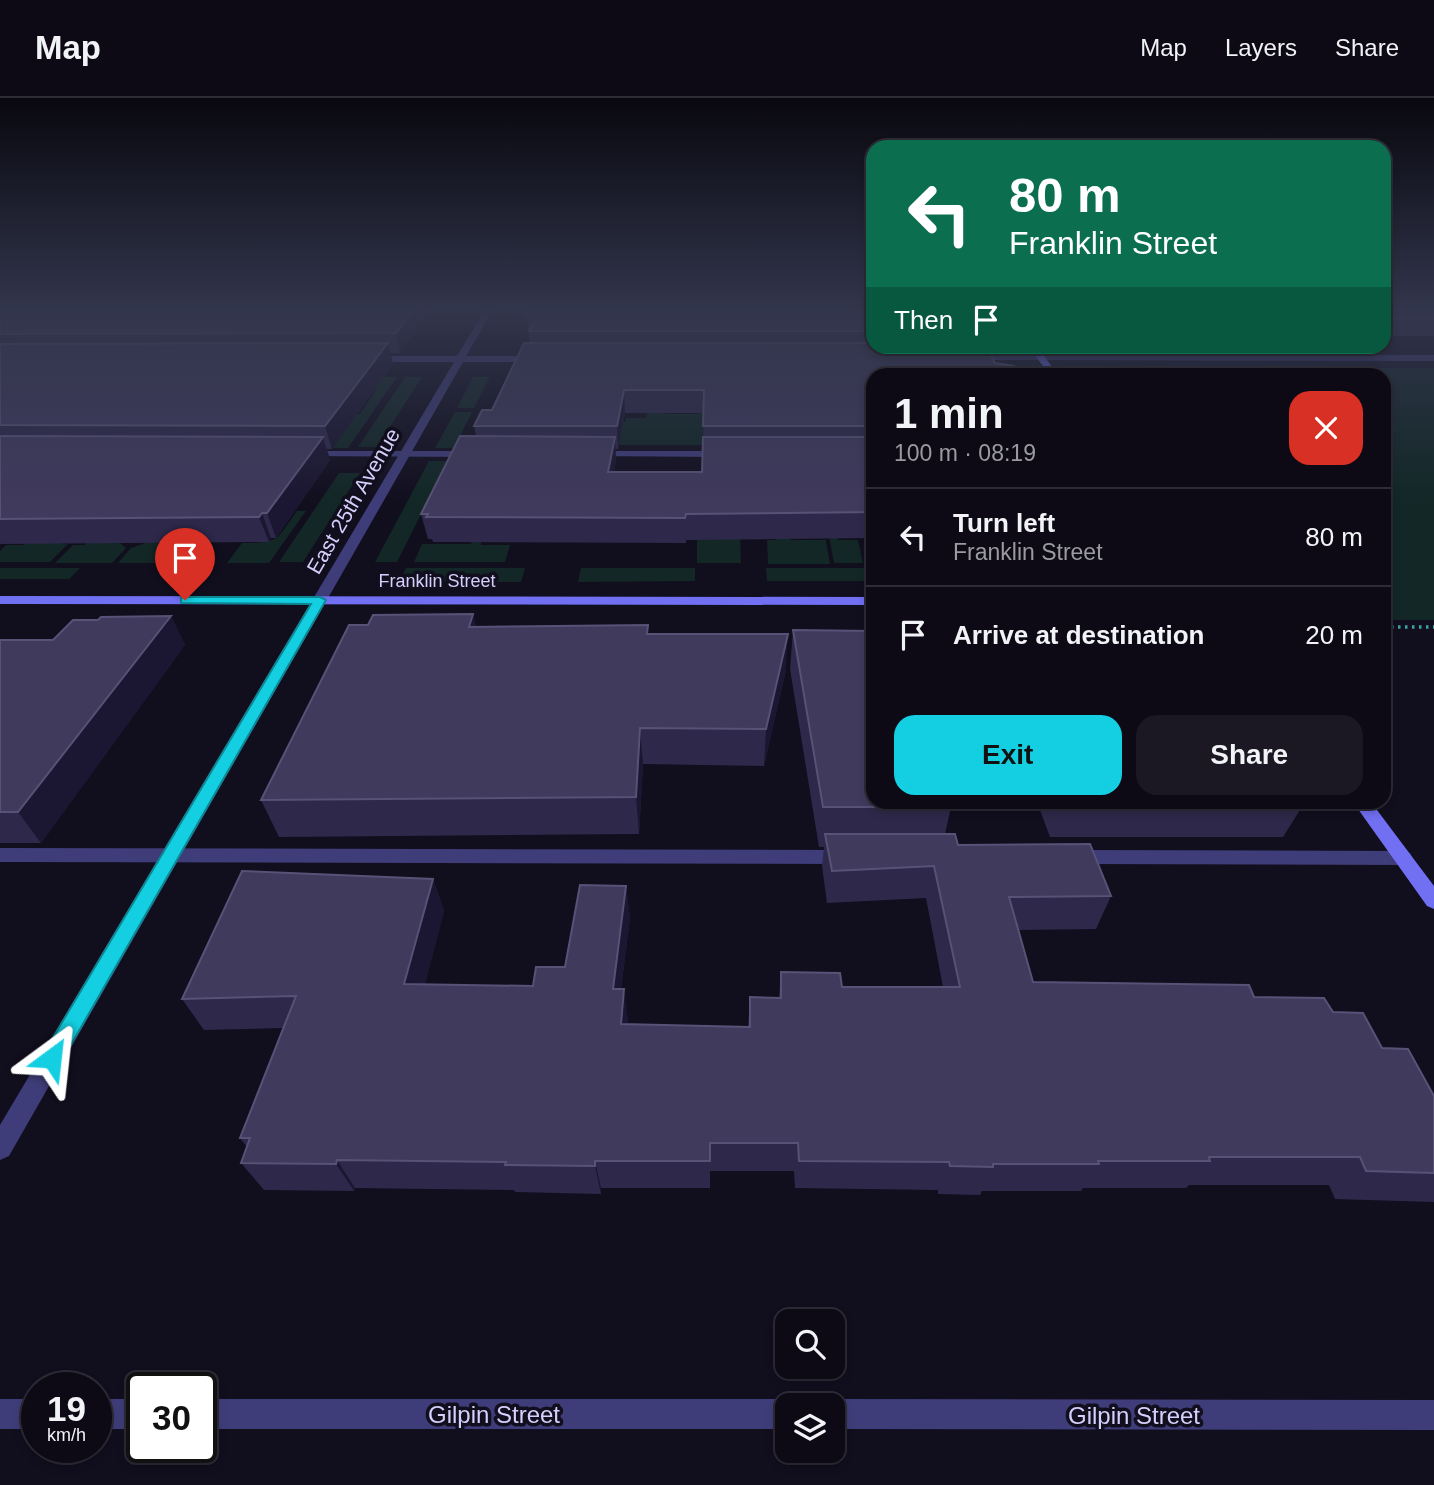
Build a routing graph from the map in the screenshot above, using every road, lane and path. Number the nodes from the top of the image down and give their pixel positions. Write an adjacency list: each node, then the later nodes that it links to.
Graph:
1 (452, 375): 3 (street, East 25th Avenue)
2 (292, 454): 3 (street)
3 (405, 454): 4 (street); 8 (street, East 25th Avenue)
4 (484, 454)
5 (581, 454): 6 (street)
6 (734, 454)
7 (0, 600): 8 (street, Franklin Street)
8 (320, 600): 9 (street, Franklin Street); 14 (street, East 25th Avenue)
9 (866, 601)
10 (1391, 627): 11 (path)
11 (1434, 627)
12 (1367, 809): 17 (street)
13 (0, 855): 14 (street)
14 (170, 856): 15 (street); 19 (street, East 25th Avenue)
15 (870, 857)
16 (1050, 857): 17 (street)
17 (1403, 858): 18 (street)
18 (1434, 901)
19 (0, 1147)
20 (0, 1413): 21 (street)
21 (21, 1413)
22 (217, 1414): 23 (street, Gilpin Street)
23 (775, 1414)
24 (845, 1414): 25 (street, Gilpin Street)
25 (1434, 1415)

